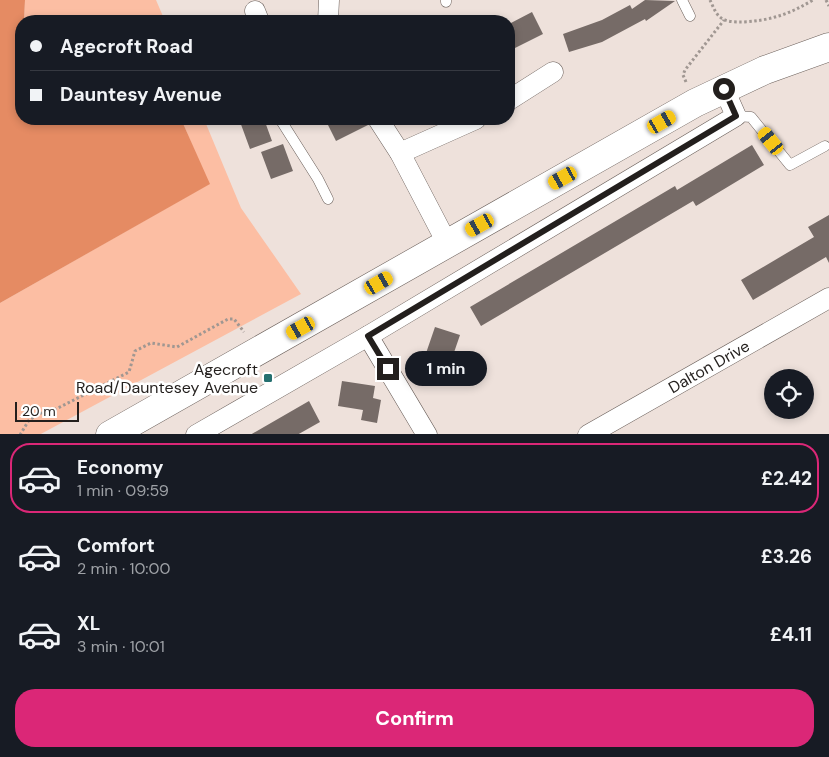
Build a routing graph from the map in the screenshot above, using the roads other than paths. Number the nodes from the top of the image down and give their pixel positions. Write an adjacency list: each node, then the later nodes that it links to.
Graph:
1 (329, 0): 3 (street)
2 (682, 0): 4 (lane)
3 (328, 15)
4 (690, 16)
5 (829, 46): 7 (main road)
6 (553, 72): 8 (street)
7 (724, 89): 9 (street); 16 (main road)
8 (515, 96)
9 (736, 116): 13 (lane); 18 (street)
10 (284, 125): 15 (lane)
11 (382, 125): 14 (street)
12 (463, 125): 14 (street)
13 (825, 146)
14 (400, 153): 16 (street)
15 (328, 199)
16 (447, 243): 19 (main road)
17 (829, 298): 22 (street, Dalton Drive)
18 (368, 336): 20 (street); 21 (street)
19 (110, 434)
20 (196, 434)
21 (428, 434)
22 (588, 434)

